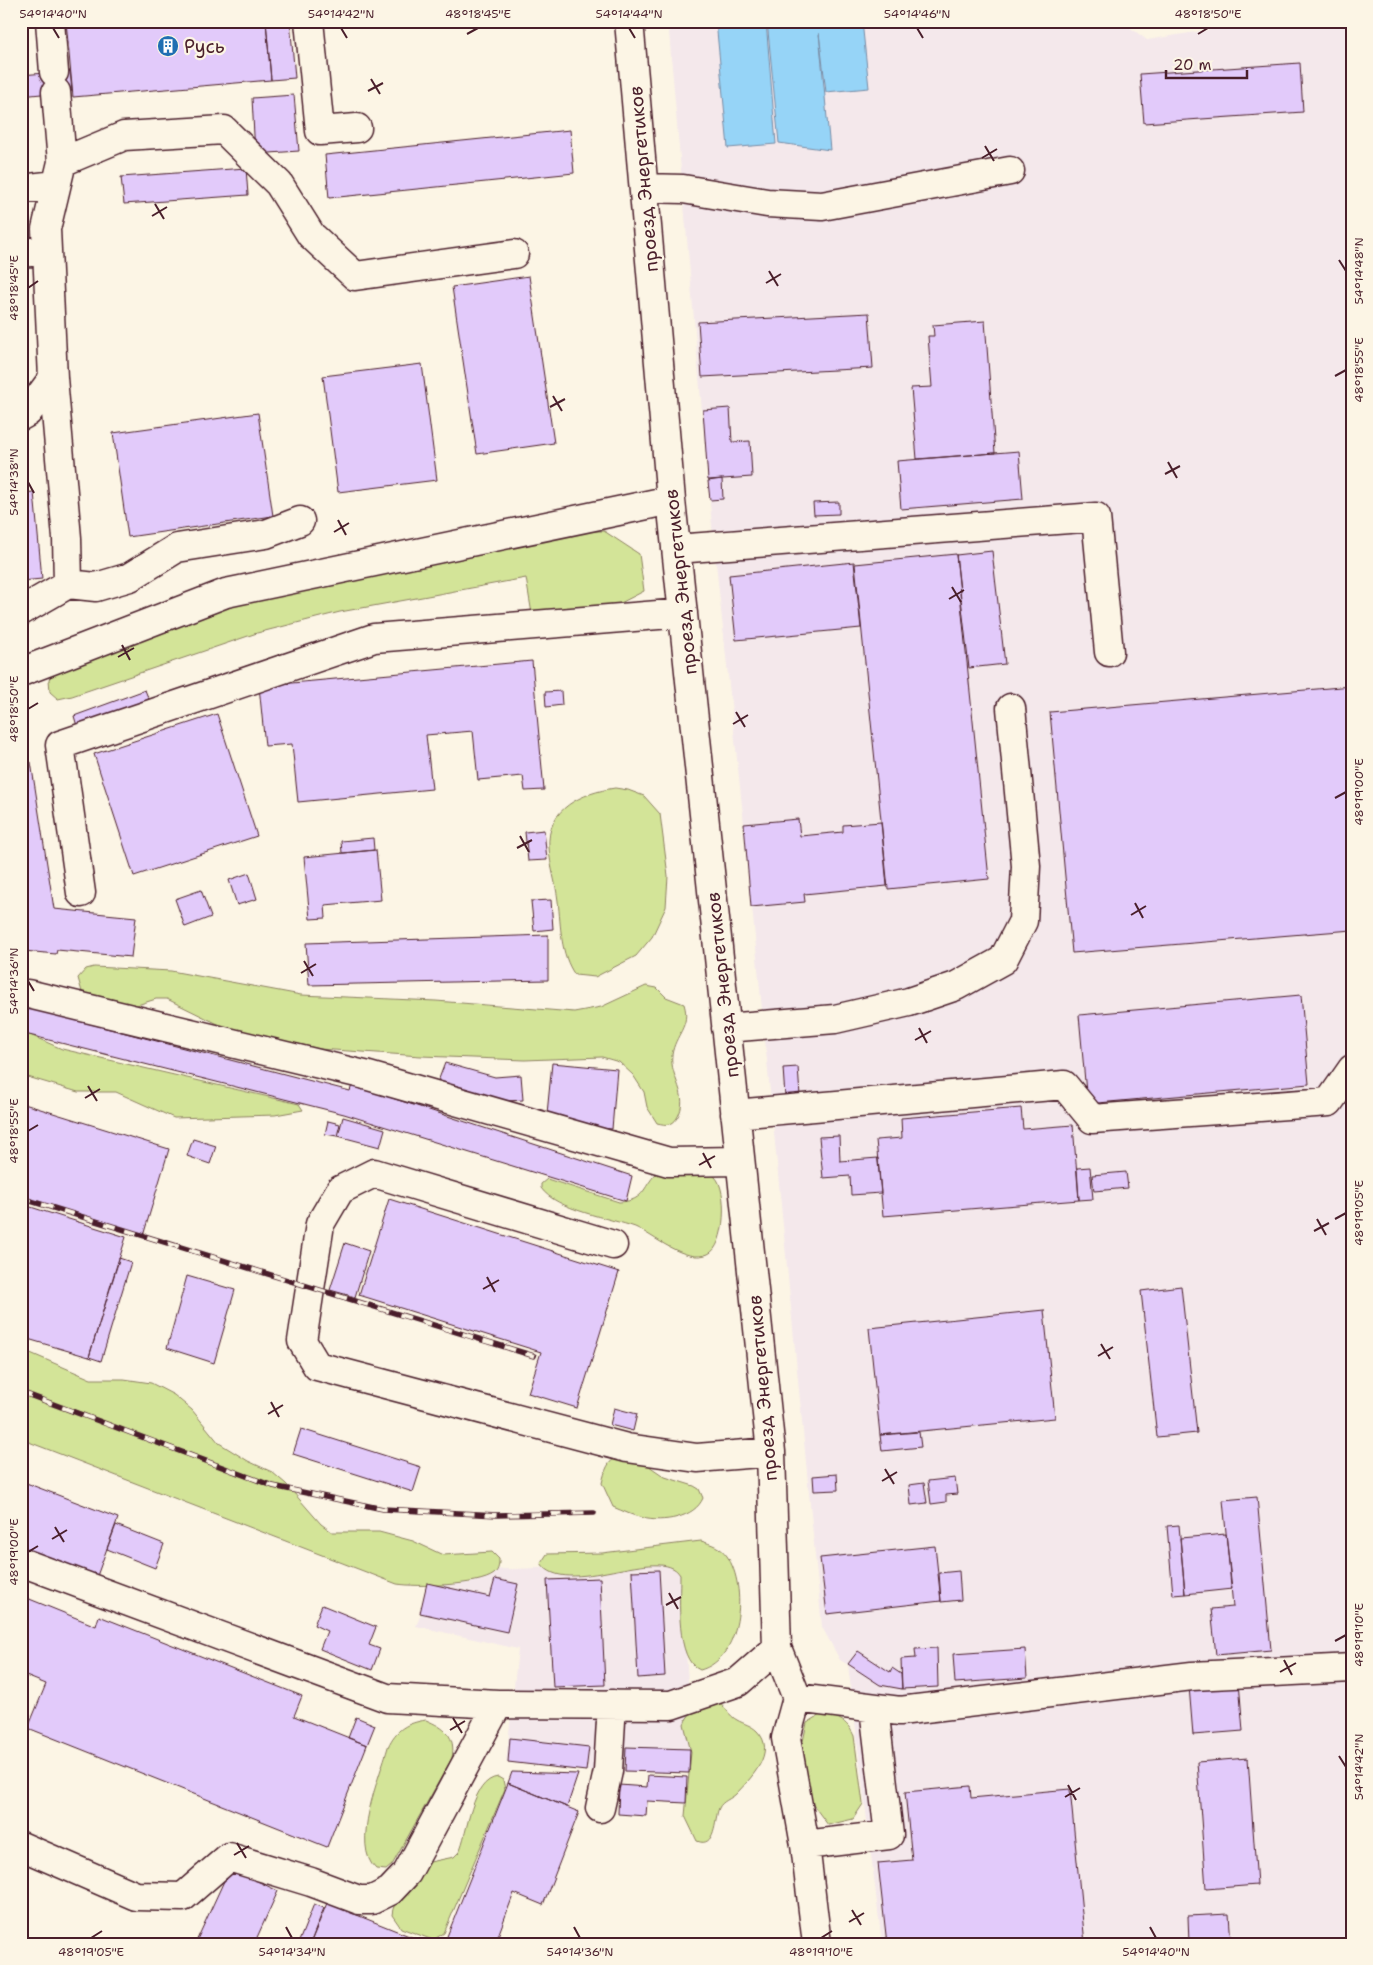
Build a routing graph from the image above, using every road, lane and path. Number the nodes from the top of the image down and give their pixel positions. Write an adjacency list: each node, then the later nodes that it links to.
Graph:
1 (50, 21): 6 (street)
2 (309, 21): 4 (street)
3 (629, 21): 7 (street, проезд Энергетиков)
4 (357, 128)
5 (1010, 171): 7 (street)
6 (59, 174): 8 (street); 9 (street); 10 (street)
7 (644, 188): 13 (street, проезд Энергетиков)
8 (21, 189)
9 (34, 252): 11 (street)
10 (514, 254)
11 (53, 378): 12 (street); 16 (street)
12 (21, 416)
13 (671, 500): 15 (street, проезд Энергетиков); 20 (street)
14 (300, 521): 16 (street)
15 (676, 549): 18 (street, проезд Энергетиков); 19 (street)
16 (68, 584): 17 (street)
17 (21, 611)
18 (683, 613): 22 (street); 24 (street, проезд Энергетиков)
19 (1109, 652)
20 (21, 672)
21 (1011, 708): 24 (street)
22 (81, 893)
23 (28, 994): 27 (street)
24 (726, 1028): 26 (street, проезд Энергетиков)
25 (1352, 1069): 26 (street)
26 (735, 1114): 27 (street, проезд Энергетиков)
27 (740, 1161): 29 (street, проезд Энергетиков)
28 (613, 1245): 29 (street)
29 (771, 1452): 31 (street, проезд Энергетиков)
30 (21, 1562): 34 (street)
31 (777, 1648): 33 (street, проезд Энергетиков); 35 (street)
32 (1352, 1668): 36 (street)
33 (796, 1698): 36 (street); 38 (street)
34 (498, 1704): 35 (street); 39 (street)
35 (612, 1704): 37 (street)
36 (874, 1708): 38 (street)
37 (600, 1808)
38 (805, 1845): 40 (street)
39 (21, 1846)
40 (818, 1944)

